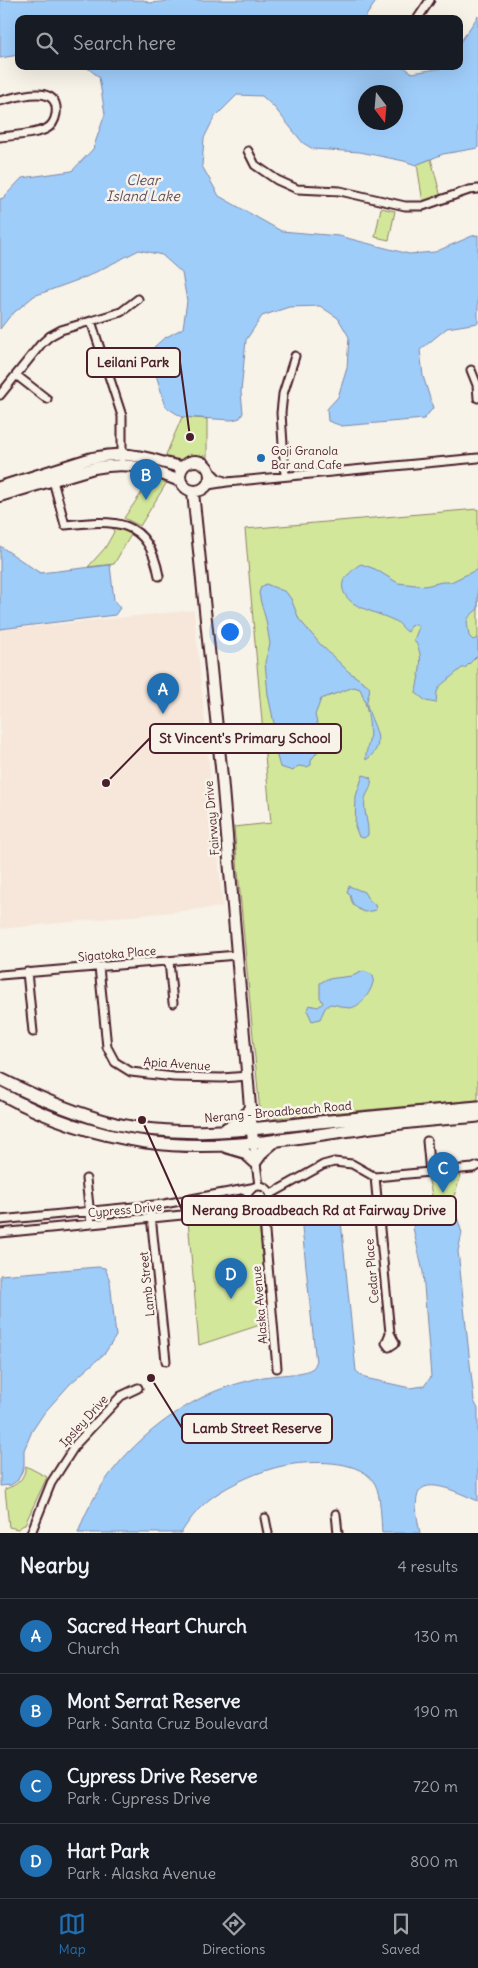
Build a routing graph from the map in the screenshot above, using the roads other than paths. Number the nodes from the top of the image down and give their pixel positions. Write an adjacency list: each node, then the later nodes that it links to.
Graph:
1 (430, 0): 2 (street)
2 (420, 15)
3 (0, 101): 4 (street)
4 (0, 137)
5 (248, 151): 6 (street)
6 (478, 189)
7 (138, 299): 8 (street)
8 (91, 321): 11 (street); 16 (street)
9 (295, 356): 20 (street)
10 (471, 370): 13 (street)
11 (16, 375): 12 (street); 14 (street)
12 (0, 395)
13 (478, 398)
14 (46, 399)
15 (478, 458): 20 (street)
16 (122, 459): 17 (street); 19 (street); 21 (street)
17 (182, 467): 18 (street); 21 (street)
18 (210, 471): 22 (street); 23 (street)
19 (51, 476): 24 (street); 26 (street); 27 (street)
20 (286, 476): 22 (street)
21 (180, 480): 25 (street)
22 (228, 482): 23 (street)
23 (208, 485): 25 (street)
24 (0, 487)
25 (193, 492): 28 (street, Fairway Drive)
26 (0, 496)
27 (159, 576)
28 (236, 955): 29 (street, Sigatoka Place); 35 (street, Fairway Drive)
29 (169, 961): 30 (street, Sigatoka Place); 33 (street)
30 (99, 967): 31 (street, Sigatoka Place); 35 (street, Apia Avenue)
31 (27, 972): 32 (street, Sigatoka Place); 34 (street)
32 (0, 975)
33 (173, 1004)
34 (33, 1032)
35 (248, 1076): 39 (street, Fairway Drive)
36 (0, 1079): 42 (main road, Nerang - Broadbeach Road)
37 (0, 1094): 46 (main road, Nerang - Broadbeach Road)
38 (478, 1107): 41 (main road, Nerang - Broadbeach Road)
39 (250, 1108): 41 (street, Fairway Drive); 42 (main road)
40 (478, 1116): 43 (main road, Nerang - Broadbeach Road)
41 (252, 1129): 42 (main road, Nerang - Broadbeach Road); 45 (street, Fairway Drive)
42 (216, 1132)
43 (276, 1140): 45 (main road, Nerang - Broadbeach Road); 47 (main road)
44 (427, 1141): 49 (street)
45 (253, 1142): 46 (main road, Nerang - Broadbeach Road); 47 (street)
46 (219, 1145): 47 (main road)
47 (255, 1162): 52 (street)
48 (478, 1166): 49 (street)
49 (430, 1172): 50 (street)
50 (375, 1177): 54 (street); 63 (street, Cedar Place)
51 (86, 1178): 58 (street)
52 (259, 1185): 53 (street); 54 (street)
53 (251, 1188): 55 (street, Cypress Drive); 56 (street)
54 (271, 1194): 57 (street)
55 (150, 1206): 58 (street, Cypress Drive); 59 (street, Lamb Street)
56 (253, 1208): 57 (street); 59 (street, Cypress Drive)
57 (263, 1209): 65 (street, Alaska Avenue)
58 (90, 1211): 60 (street, Cypress Drive); 61 (street)
59 (152, 1219): 61 (street, Cypress Drive); 64 (street, Lamb Street)
60 (0, 1220)
61 (91, 1224): 62 (street, Cypress Drive)
62 (0, 1233)
63 (390, 1333)
64 (166, 1361)
65 (277, 1368)
66 (138, 1388): 69 (street, Ipsley Drive)
67 (336, 1514): 71 (street)
68 (265, 1518): 70 (street)
69 (31, 1533)
70 (268, 1533)
71 (338, 1533)

